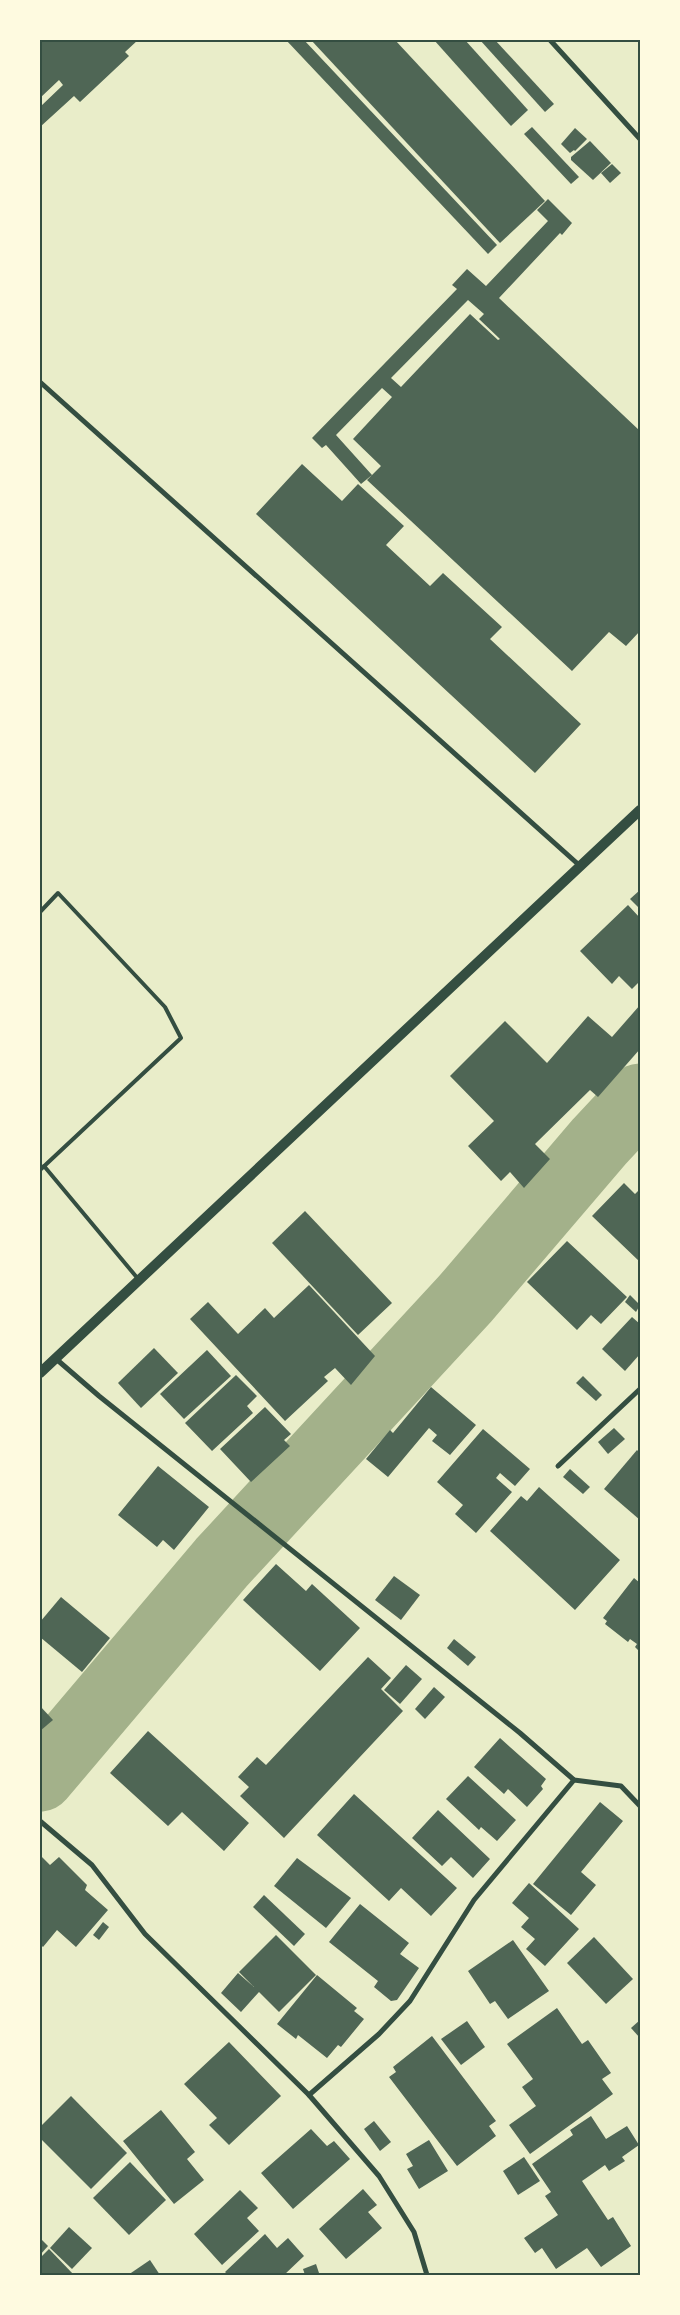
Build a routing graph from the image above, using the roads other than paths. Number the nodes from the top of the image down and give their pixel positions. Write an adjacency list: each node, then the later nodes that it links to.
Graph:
1 (550, 40): 2 (street)
2 (640, 139)
3 (40, 382): 5 (street)
4 (640, 810): 5 (main road)
5 (579, 865): 9 (main road)
6 (40, 912): 7 (lane)
7 (44, 1166): 8 (lane); 9 (lane)
8 (40, 1170)
9 (139, 1280): 10 (main road)
10 (55, 1358): 11 (main road); 14 (street)
11 (40, 1373)
12 (640, 1389): 13 (street)
13 (558, 1466)
14 (574, 1780): 15 (street); 17 (street)
15 (640, 1806)
16 (40, 1821): 17 (street)
17 (309, 2096): 18 (street)
18 (427, 2275)

